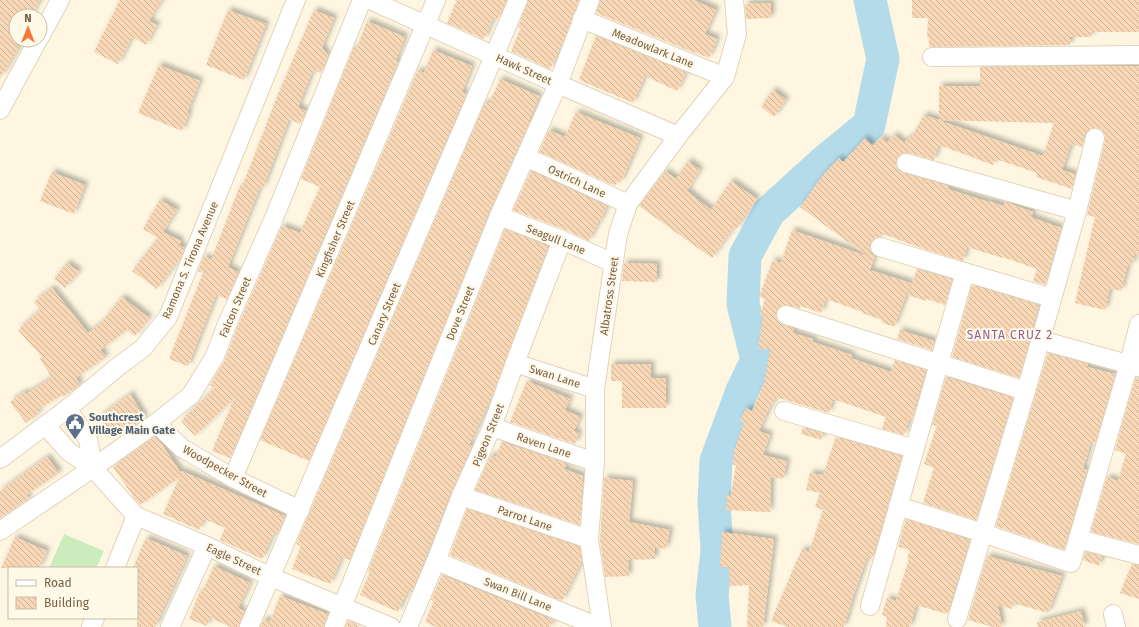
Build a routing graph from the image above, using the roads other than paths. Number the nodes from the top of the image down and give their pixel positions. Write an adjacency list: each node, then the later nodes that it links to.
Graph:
1 (60, 0): 10 (street)
2 (296, 0): 39 (street, Ramona S. Tirona Avenue)
3 (362, 0): 41 (street, Falcon Street)
4 (370, 0): 11 (street, Hawk Street)
5 (436, 0): 11 (street, Kingfisher Street)
6 (518, 0): 14 (street, Canary Street)
7 (590, 0): 9 (street, Dove Street)
8 (734, 0): 16 (street, Albatross Street)
9 (582, 19): 16 (street, Meadowlark Lane); 17 (street, Dove Street)
10 (48, 22)
11 (426, 25): 14 (street, Hawk Street); 48 (street, Kingfisher Street)
12 (34, 48): 18 (street)
13 (1139, 55): 15 (street)
14 (494, 56): 17 (street, Hawk Street); 51 (street, Canary Street)
15 (932, 57)
16 (724, 77): 19 (street, Albatross Street)
17 (558, 84): 19 (street, Hawk Street); 21 (street, Dove Street)
18 (0, 110)
19 (678, 136): 23 (street, Albatross Street)
20 (1095, 138): 24 (street)
21 (526, 157): 23 (street, Ostrich Lane); 25 (street, Dove Street)
22 (906, 163): 24 (street)
23 (628, 204): 28 (street, Albatross Street)
24 (1078, 211): 30 (street)
25 (499, 216): 26 (street, Seagull Lane); 62 (street, Dove Street)
26 (562, 240): 28 (street, Seagull Lane); 34 (street, Pigeon Street)
27 (880, 247): 29 (street)
28 (613, 263): 37 (street, Albatross Street)
29 (964, 272): 30 (street); 35 (street)
30 (1052, 298): 33 (street)
31 (786, 315): 35 (street)
32 (1139, 324): 36 (street)
33 (1040, 340): 36 (street); 38 (street)
34 (514, 363): 37 (street, Swan Lane); 43 (street, Pigeon Street)
35 (939, 363): 38 (street); 44 (street)
36 (1134, 366): 56 (street)
37 (595, 389): 46 (street, Albatross Street)
38 (1026, 391): 54 (street)
39 (68, 409): 42 (street, Ramona S. Tirona Avenue); 47 (street)
40 (784, 411): 44 (street)
41 (156, 423): 47 (street, Falcon Street); 48 (street, Woodpecker Street)
42 (45, 425): 45 (street, Ramona S. Tirona Avenue); 47 (street, Eagle Street)
43 (492, 427): 46 (street, Raven Lane); 49 (street, Pigeon Street)
44 (914, 449): 50 (street)
45 (0, 459)
46 (595, 462): 55 (street, Albatross Street)
47 (93, 468): 52 (street, Eagle Street); 53 (street, Falcon Street)
48 (233, 478): 51 (street, Woodpecker Street)
49 (461, 496): 55 (street, Parrot Lane); 59 (street, Pigeon Street)
50 (898, 506): 54 (street); 63 (street)
51 (300, 510): 61 (street, Canary Street)
52 (136, 516): 57 (street, Eagle Street); 60 (street)
53 (0, 531)
54 (983, 533): 56 (street); 64 (street)
55 (589, 539): 70 (street, Albatross Street)
56 (1078, 539): 58 (street)
57 (207, 546): 61 (street, Eagle Street); 65 (street)
58 (1139, 555)
59 (436, 561): 69 (street, Pigeon Street); 70 (street, Swan Bill Lane)
60 (115, 567)
61 (271, 577): 62 (street, Eagle Street); 66 (street, Canary Street)
62 (343, 606): 67 (street, Dove Street); 68 (street, Eagle Street)
63 (870, 606)
64 (957, 619)
65 (170, 627)
66 (249, 627)
67 (334, 627)
68 (391, 627)
69 (408, 627)
70 (600, 627)

